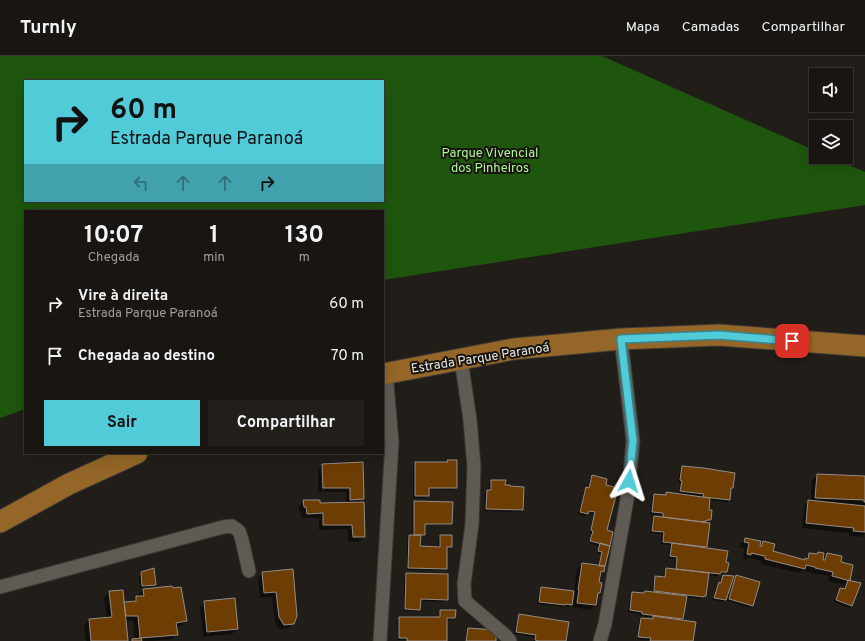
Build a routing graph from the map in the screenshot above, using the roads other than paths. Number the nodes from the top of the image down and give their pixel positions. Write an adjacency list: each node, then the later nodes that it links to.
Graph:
1 (621, 339): 2 (main road, Estrada Parque Paranoá); 3 (main road, Estrada Parque Paranoá); 11 (street)
2 (865, 346)
3 (461, 359): 4 (main road, Estrada Parque Paranoá); 10 (street)
4 (384, 373): 9 (street)
5 (135, 454): 6 (main road)
6 (0, 522)
7 (249, 571): 8 (street)
8 (0, 587)
9 (380, 641)
10 (510, 641)
11 (600, 641)

